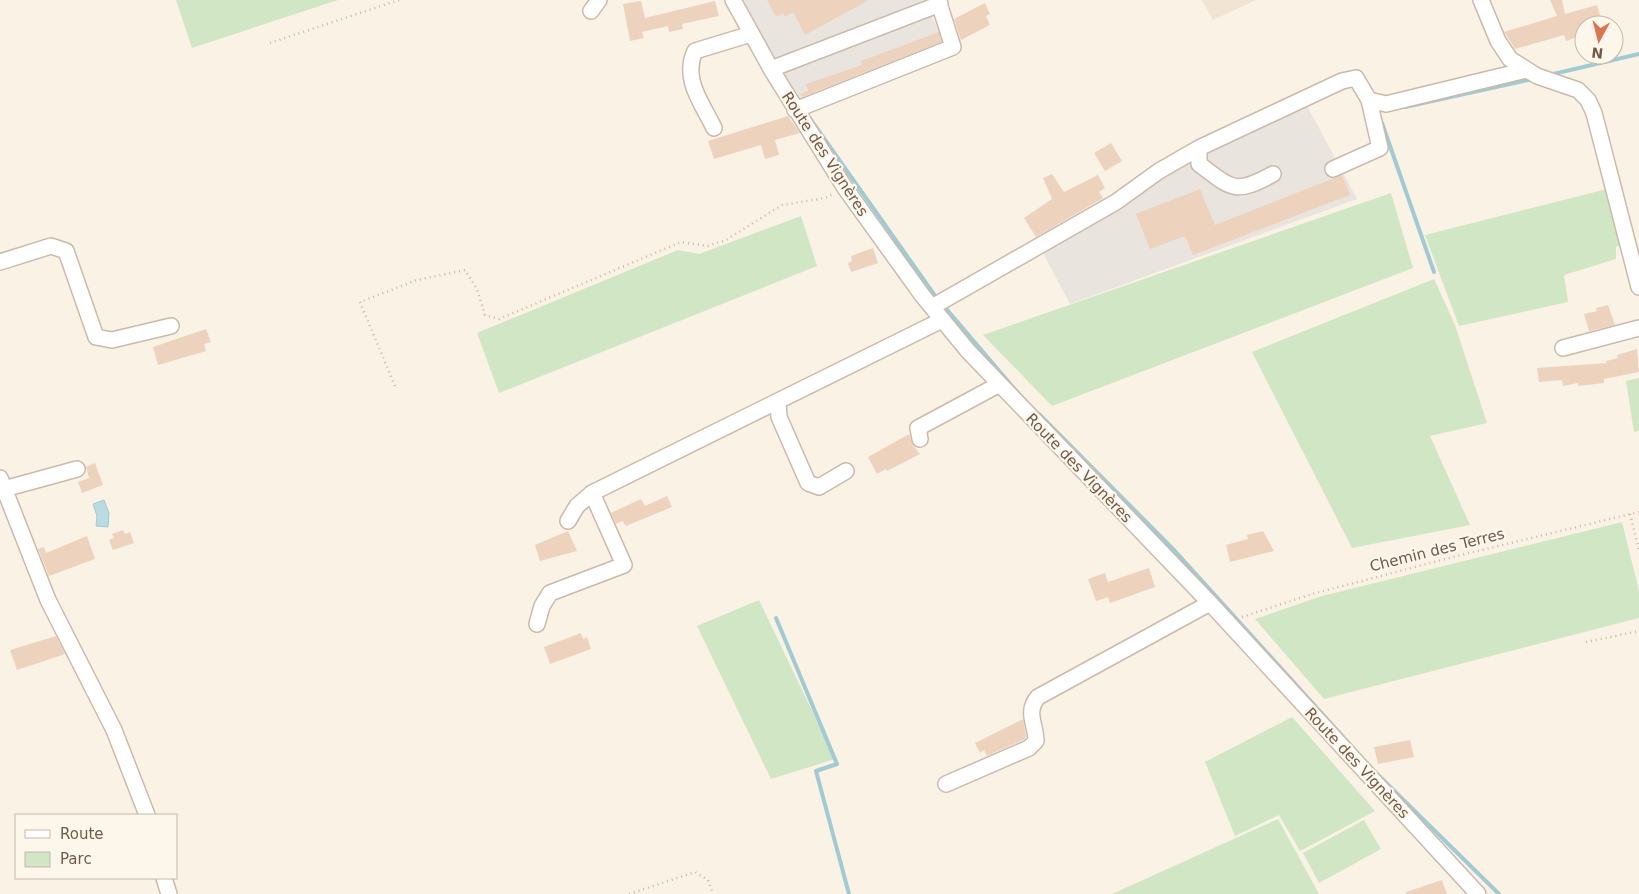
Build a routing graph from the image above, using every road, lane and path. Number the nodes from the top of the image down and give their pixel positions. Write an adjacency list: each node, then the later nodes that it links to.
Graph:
1 (399, 0): 6 (path)
2 (733, 0): 5 (street, Route des Vignères)
3 (1481, 0): 8 (street)
4 (939, 2): 7 (street); 10 (street)
5 (751, 34): 7 (street, Route des Vignères); 11 (street)
6 (270, 43)
7 (771, 69): 10 (street, Route des Vignères)
8 (1526, 70): 9 (street); 17 (street)
9 (1370, 100): 12 (street); 13 (street)
10 (795, 110): 15 (street, Route des Vignères)
11 (714, 128)
12 (1199, 148): 14 (street); 18 (street)
13 (1333, 169)
14 (1273, 174)
15 (845, 188): 18 (street, Route des Vignères); 24 (path)
16 (0, 262): 20 (street)
17 (1639, 287)
18 (932, 307): 19 (street, Route des Vignères)
19 (942, 320): 23 (street, Route des Vignères); 25 (street)
20 (171, 326)
21 (1639, 328): 22 (street)
22 (1563, 348)
23 (998, 385): 26 (street); 35 (street, Route des Vignères)
24 (395, 386)
25 (778, 402): 28 (street); 30 (street)
26 (920, 439)
27 (77, 469): 29 (street)
28 (846, 471)
29 (2, 483): 41 (street)
30 (592, 494): 33 (street); 37 (street)
31 (1639, 512): 32 (path, Chemin des Terres)
32 (1630, 514): 34 (path); 36 (path, Chemin des Terres)
33 (568, 521)
34 (1639, 551)
35 (1210, 603): 40 (street); 46 (street, Route des Vignères)
36 (1243, 616)
37 (537, 624)
38 (1639, 631): 39 (path)
39 (1586, 642)
40 (946, 784)
41 (147, 814)
42 (164, 879): 43 (street)
43 (169, 894)
44 (629, 894): 45 (path)
45 (713, 894)
46 (1478, 894)

